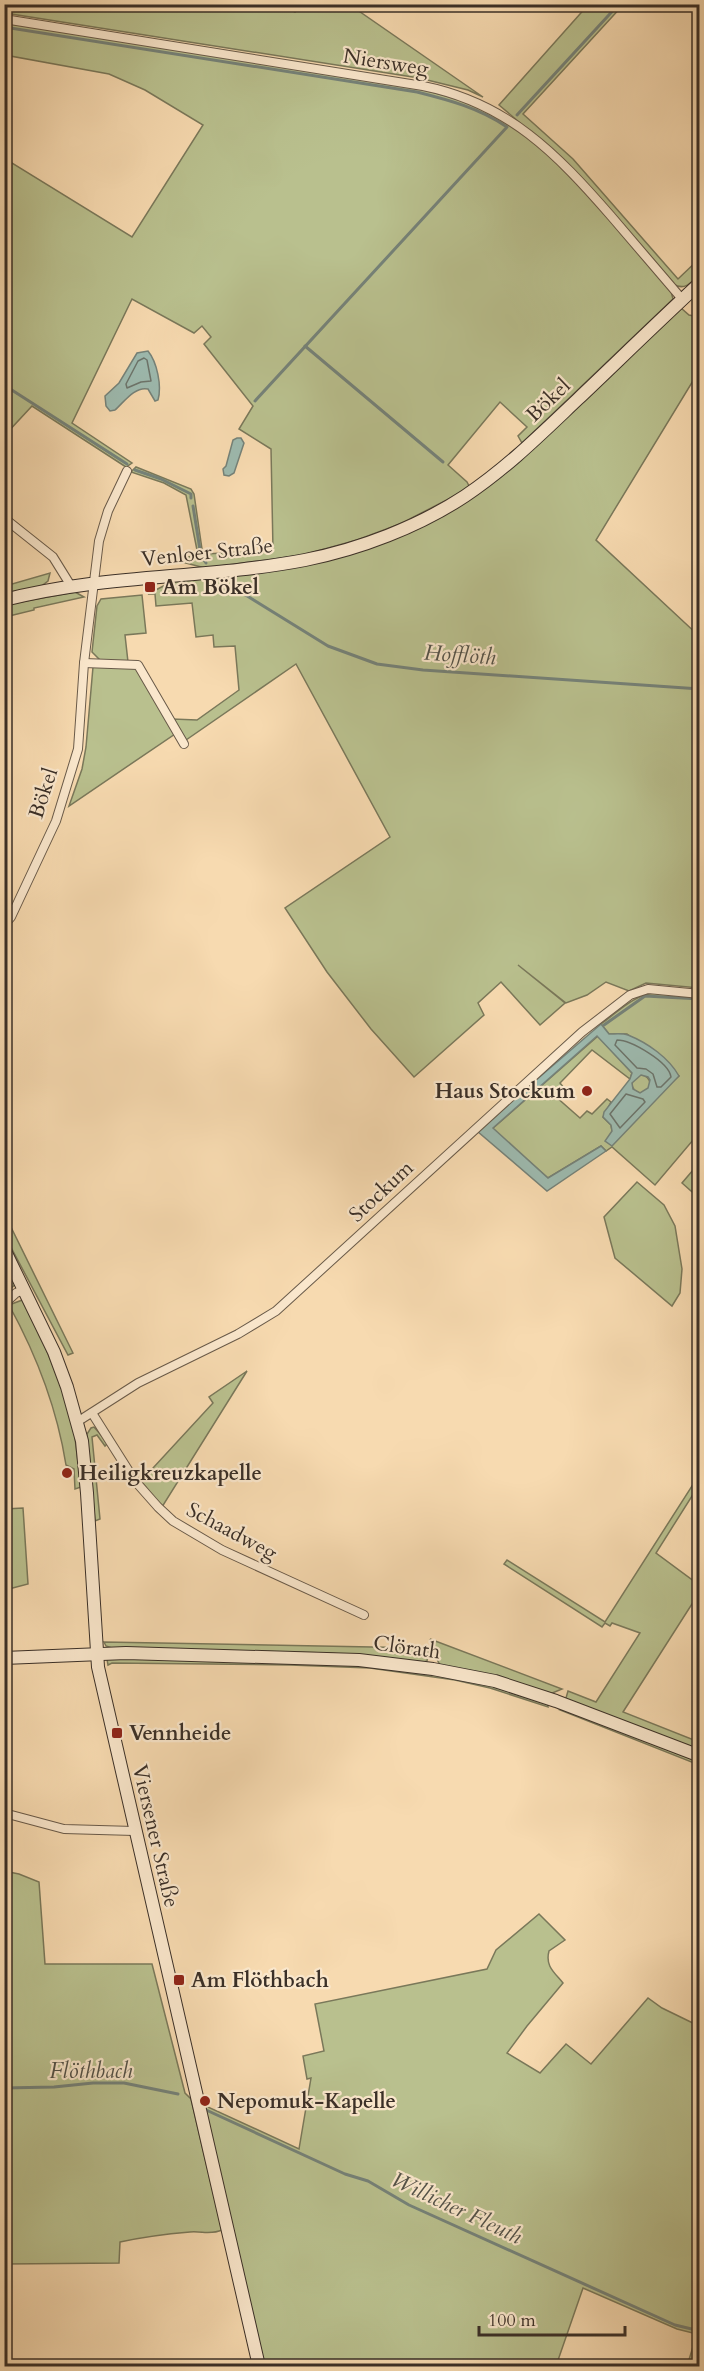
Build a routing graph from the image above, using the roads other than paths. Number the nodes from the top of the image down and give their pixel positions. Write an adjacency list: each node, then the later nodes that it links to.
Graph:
1 (4, 20): 3 (street, Niersweg)
2 (699, 283): 3 (main road, Bökel)
3 (682, 299): 6 (main road, Bökel)
4 (127, 471): 7 (street, Bökel)
5 (4, 518): 8 (street)
6 (409, 526): 7 (main road, Venloer Straße)
7 (93, 584): 8 (main road, Venloer Straße); 10 (street, Bökel)
8 (71, 586): 9 (main road, Venloer Straße)
9 (4, 600)
10 (84, 663): 11 (street); 12 (street, Bökel)
11 (184, 744)
12 (4, 925)
13 (699, 994): 17 (street, Stockum)
14 (4, 1249): 15 (main road, Viersener Straße)
15 (25, 1289): 16 (street); 18 (main road, Viersener Straße)
16 (4, 1304)
17 (92, 1413): 18 (street, Stockum); 19 (street, Schaadweg)
18 (77, 1422): 20 (main road, Viersener Straße)
19 (364, 1616)
20 (96, 1654): 21 (main road); 22 (main road, Clörath); 24 (main road, Viersener Straße)
21 (4, 1658)
22 (699, 1756)
23 (4, 1813): 24 (street)
24 (134, 1831): 25 (main road, Viersener Straße)
25 (259, 2367)

